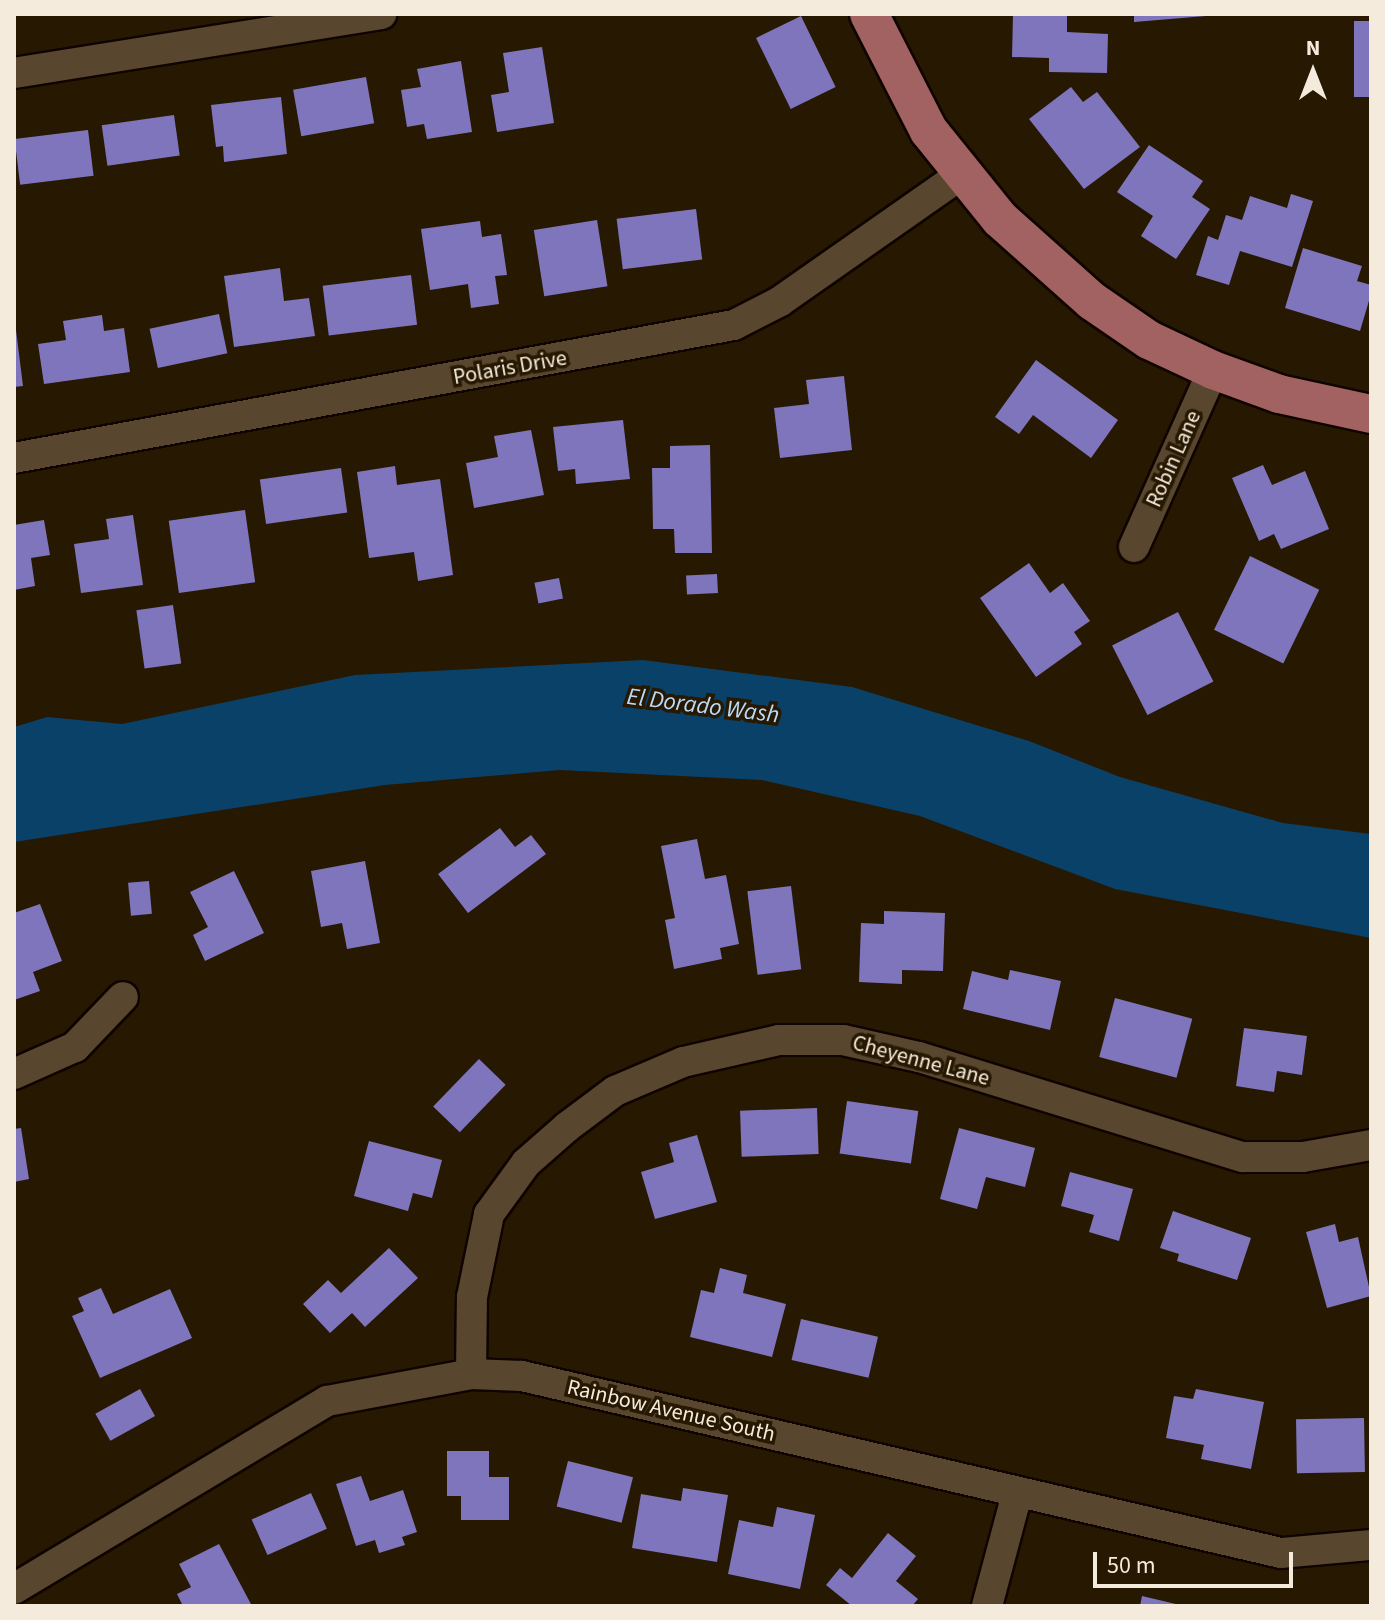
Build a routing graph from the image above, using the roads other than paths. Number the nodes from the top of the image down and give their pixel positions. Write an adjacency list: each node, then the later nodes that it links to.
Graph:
1 (381, 14): 3 (street)
2 (869, 14): 4 (main road)
3 (14, 73)
4 (963, 173): 5 (main road); 7 (street, Polaris Drive)
5 (1213, 370): 6 (main road); 8 (street, Robin Lane)
6 (1371, 414)
7 (14, 458)
8 (1134, 547)
9 (123, 997): 10 (street)
10 (14, 1074)
11 (1371, 1145): 12 (street, Cheyenne Lane)
12 (471, 1374): 13 (street, Rainbow Avenue South); 15 (street, Rainbow Avenue South)
13 (1017, 1494): 14 (street, Rainbow Avenue South); 16 (street)
14 (1371, 1545)
15 (14, 1589)
16 (987, 1606)

